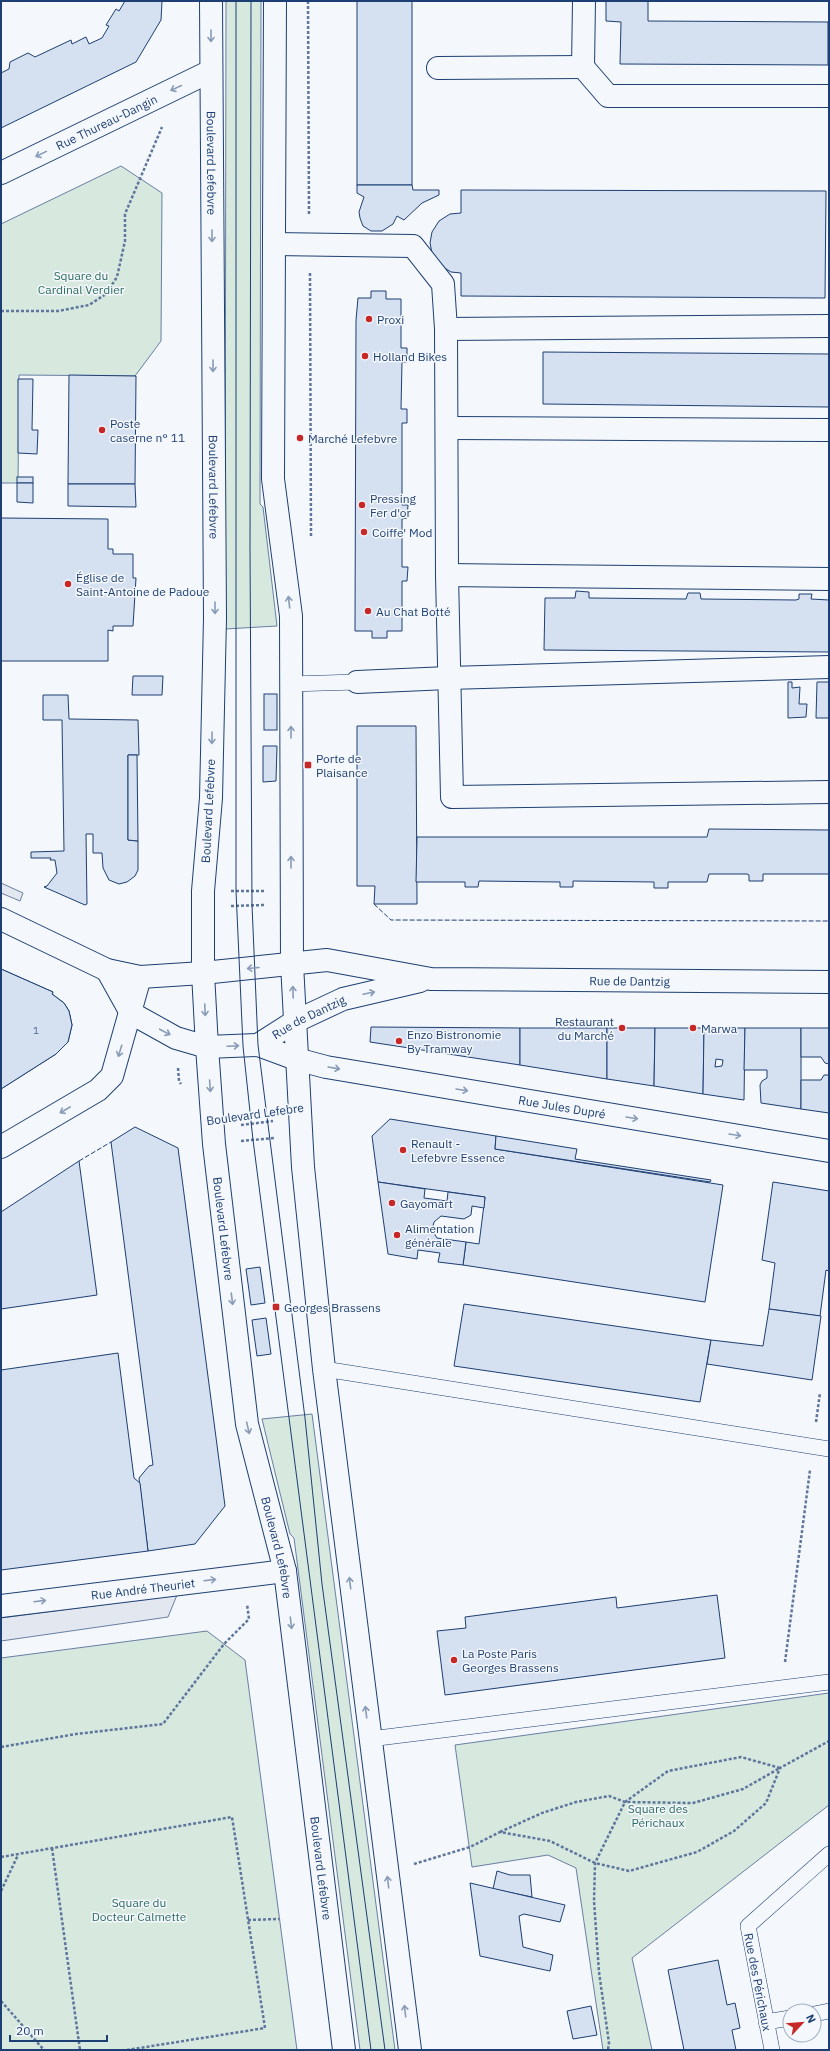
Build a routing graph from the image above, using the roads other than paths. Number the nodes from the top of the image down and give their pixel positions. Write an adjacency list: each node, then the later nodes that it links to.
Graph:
1 (211, 1): 6 (street, Boulevard Lefebvre, one-way to 6)
2 (275, 1): 9 (street)
3 (584, 1): 4 (street)
4 (583, 67): 5 (street); 7 (street)
5 (438, 68)
6 (211, 71): 8 (street, Rue Thureau-Dangin, one-way to 8); 24 (street, Boulevard Lefebvre, one-way to 24)
7 (829, 96)
8 (1, 173)
9 (274, 244): 11 (street); 19 (street, one-way to 9)
10 (829, 326): 11 (street)
11 (446, 329): 12 (street)
12 (447, 428): 13 (street); 14 (street)
13 (829, 430)
14 (446, 575): 15 (street); 17 (street)
15 (829, 579)
16 (829, 667): 17 (street)
17 (448, 678): 18 (street); 20 (street)
18 (357, 682): 19 (lane)
19 (290, 684): 22 (street, one-way to 19)
20 (829, 792)
21 (1, 919): 23 (street)
22 (292, 964): 24 (street, one-way to 24); 26 (street, Rue de Dantzig); 29 (street, one-way to 22)
23 (107, 970): 25 (street); 28 (street)
24 (203, 973): 25 (street); 31 (street, Boulevard Lefebvre, one-way to 31)
25 (140, 978): 28 (street)
26 (431, 979): 27 (street, Rue de Dantzig); 29 (street, Rue de Dantzig, one-way to 26)
27 (829, 982)
28 (131, 1013): 31 (street, one-way to 31); 33 (street, one-way to 33)
29 (294, 1022): 30 (street, Rue de Dantzig); 32 (street)
30 (258, 1045): 31 (street, one-way to 30); 32 (street)
31 (207, 1047): 37 (street, Boulevard Lefebvre, one-way to 37)
32 (296, 1059): 34 (street, Rue Jules Dupré, one-way to 34); 35 (street)
33 (1, 1147)
34 (829, 1151)
35 (324, 1369): 36 (lane); 40 (street, one-way to 35)
36 (829, 1449)
37 (285, 1571): 38 (street, Rue André Theuriet, one-way to 37); 44 (street, Boulevard Lefebvre, one-way to 44)
38 (1, 1606)
39 (829, 1682): 40 (lane)
40 (370, 1739): 45 (street, one-way to 40)
41 (829, 1854): 43 (lane, Rue des Périchaux)
42 (782, 2019): 43 (lane)
43 (766, 2022): 46 (lane, Rue des Périchaux)
44 (344, 2050)
45 (410, 2050)
46 (772, 2050)

